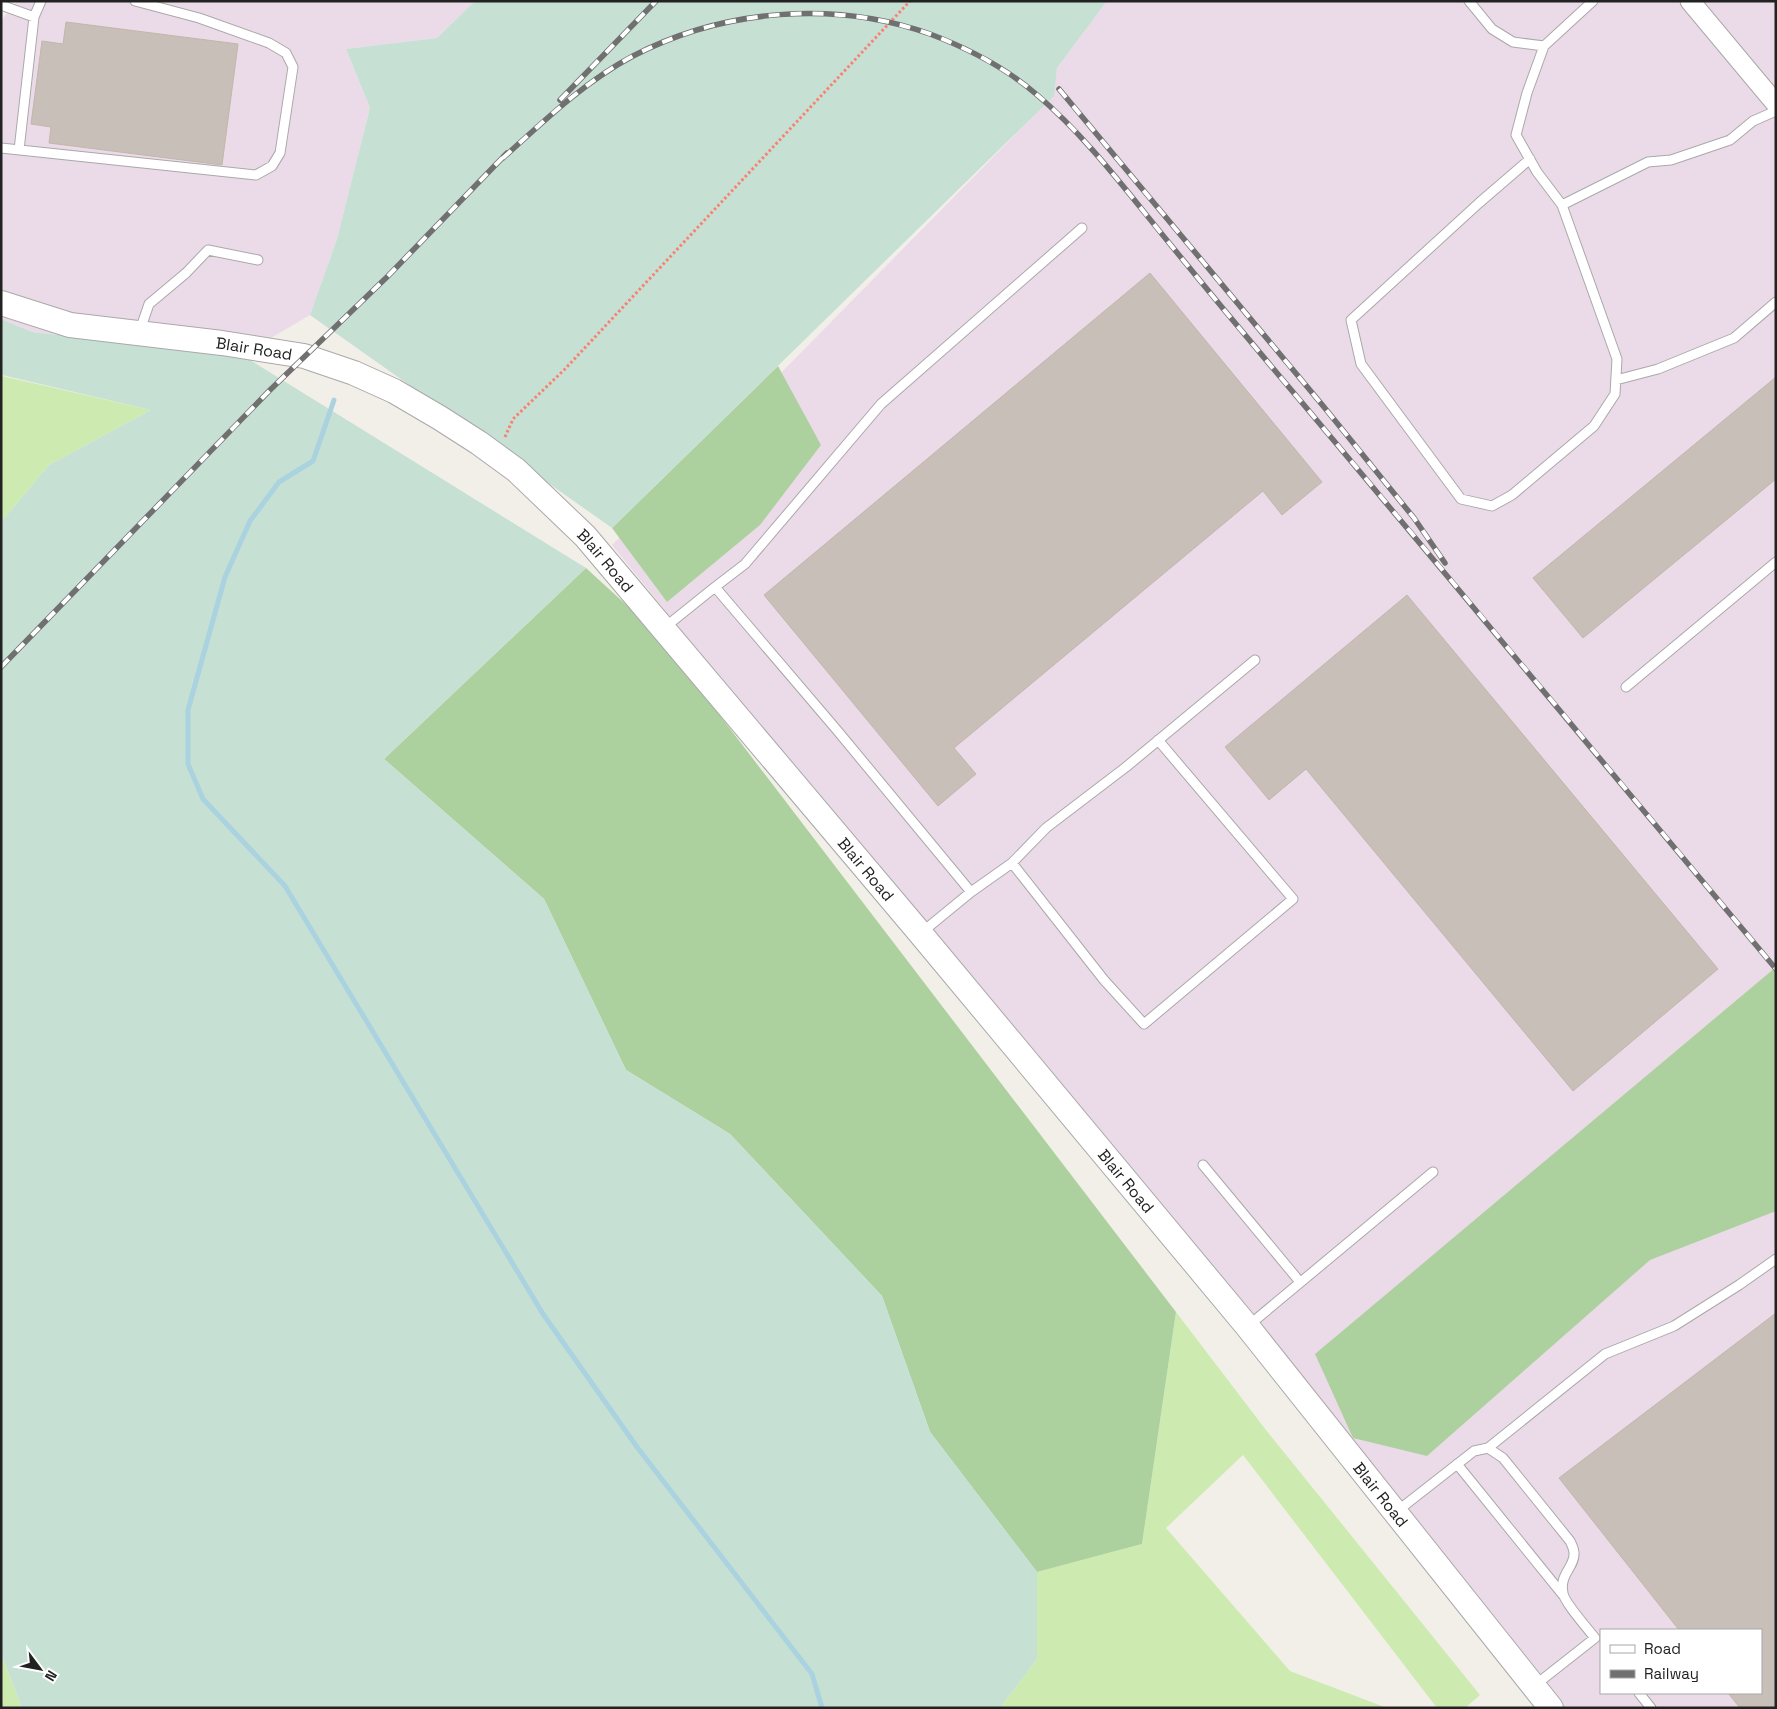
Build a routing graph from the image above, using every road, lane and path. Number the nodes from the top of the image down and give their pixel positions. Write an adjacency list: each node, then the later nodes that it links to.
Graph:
1 (40, 1): 8 (lane)
2 (135, 1): 13 (lane)
3 (910, 1): 22 (path)
4 (1469, 1): 9 (lane)
5 (1594, 1): 9 (lane)
6 (1690, 1): 10 (street)
7 (1, 5): 8 (lane)
8 (34, 17): 13 (lane)
9 (1544, 46): 14 (lane)
10 (1776, 104)
11 (1776, 110): 15 (lane)
12 (1, 148): 13 (lane)
13 (19, 150)
14 (1530, 159): 15 (lane); 21 (lane)
15 (1562, 205): 21 (lane)
16 (1082, 228): 24 (lane)
17 (258, 260): 20 (lane)
18 (1776, 302): 21 (lane)
19 (1, 303): 20 (street, Blair Road)
20 (139, 333): 22 (street, Blair Road)
21 (1616, 380)
22 (502, 460): 25 (street, Blair Road)
23 (1776, 562): 27 (lane)
24 (714, 587): 25 (lane); 30 (lane)
25 (664, 628): 31 (street, Blair Road)
26 (1255, 660): 28 (lane)
27 (1626, 687)
28 (1158, 740): 29 (lane); 29 (lane)
29 (1012, 863): 30 (lane)
30 (971, 892): 31 (lane)
31 (920, 933): 36 (street, Blair Road)
32 (1203, 1165): 35 (lane)
33 (1433, 1172): 35 (lane)
34 (1776, 1259): 37 (lane)
35 (1300, 1282): 36 (lane)
36 (1248, 1326): 39 (street, Blair Road)
37 (1488, 1448): 38 (lane); 40 (lane)
38 (1457, 1464): 39 (lane); 40 (lane)
39 (1396, 1512): 42 (street, Blair Road)
40 (1563, 1596): 41 (lane)
41 (1598, 1641): 42 (lane)
42 (1534, 1686): 44 (street, Blair Road)
43 (1640, 1694): 45 (lane)
44 (1551, 1708)
45 (1651, 1708)

